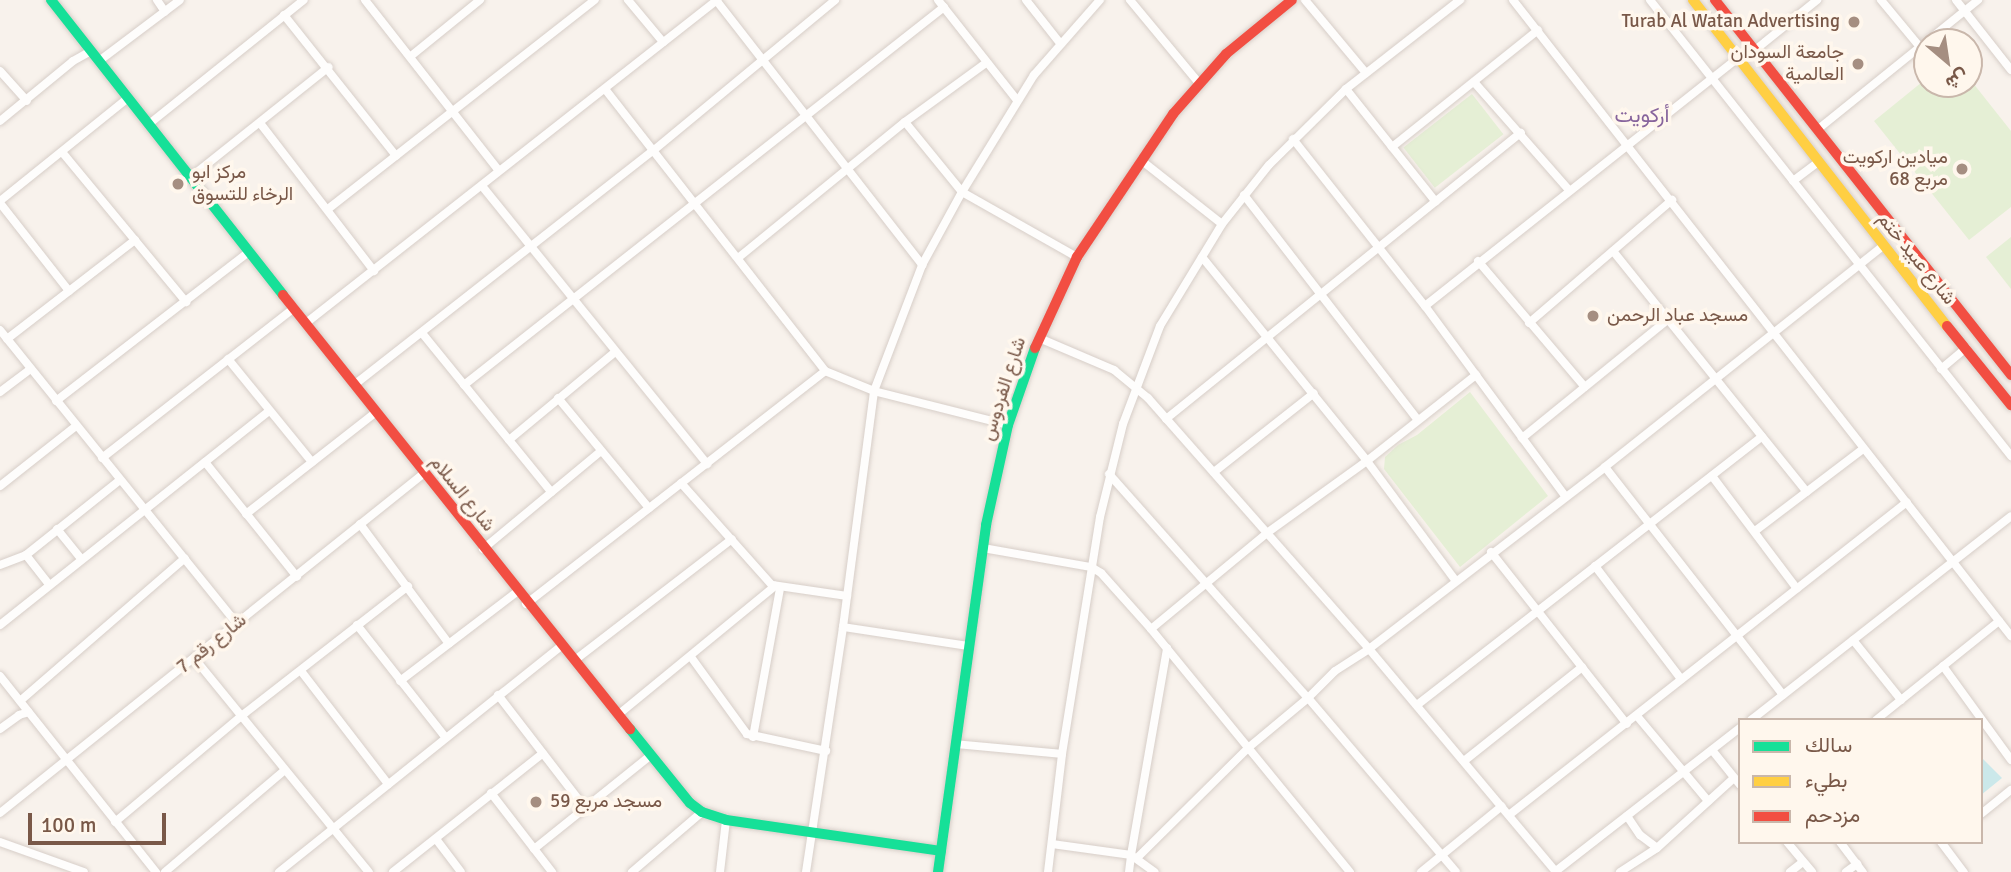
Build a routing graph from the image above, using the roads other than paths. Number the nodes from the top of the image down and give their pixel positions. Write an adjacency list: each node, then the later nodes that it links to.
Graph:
1 (51, 0): 35 (street, شارع السلام)
2 (157, 0): 27 (street)
3 (180, 0): 27 (street)
4 (304, 0): 28 (street)
5 (366, 0): 37 (street)
6 (480, 0): 37 (street)
7 (594, 0): 54 (street)
8 (628, 0): 32 (street)
9 (717, 0): 32 (street); 38 (street)
10 (835, 0): 38 (street)
11 (1026, 0): 33 (street)
12 (1100, 0): 33 (street)
13 (1130, 0): 47 (street)
14 (1292, 0): 47 (street, شارع الفردوس)
15 (1305, 0): 45 (street)
16 (1460, 0): 45 (street)
17 (1513, 0): 30 (street)
18 (1650, 0): 46 (street)
19 (1693, 0): 39 (street, شارع عبيد ختم)
20 (1715, 0): 34 (street, شارع عبيد ختم)
21 (1816, 0): 34 (street)
22 (1881, 0): 31 (street)
23 (1956, 0): 26 (street)
24 (1979, 0): 26 (street)
25 (941, 4): 41 (street); 55 (street)
26 (1965, 11): 29 (street); 43 (street)
27 (165, 12): 40 (street)
28 (284, 15): 42 (street); 59 (street)
29 (1944, 28)
30 (1538, 30): 48 (street); 63 (street)
31 (1913, 39)
32 (663, 42): 49 (street)
33 (1060, 43): 52 (street)
34 (1755, 50): 60 (street, شارع عبيد ختم)
35 (92, 51): 40 (street, شارع السلام); 53 (street)
36 (1913, 53): 60 (street)
37 (411, 56): 54 (street)
38 (762, 58): 55 (street); 65 (street)
39 (1738, 58): 46 (street); 69 (street, شارع عبيد ختم)
40 (99, 61): 51 (street, شارع السلام)
41 (986, 62): 52 (street); 57 (street)
42 (329, 67): 58 (street); 67 (street)
43 (2011, 70)
44 (0, 71): 53 (street)
45 (1366, 73): 50 (street)
46 (1711, 79): 63 (street); 73 (street)
47 (1198, 82): 68 (street, شارع الفردوس)
48 (1474, 82): 61 (street); 64 (street)
49 (605, 89): 65 (street); 71 (street)
50 (1346, 89): 62 (street); 64 (street)
51 (128, 98): 59 (street, شارع السلام); 66 (street)
52 (1017, 100): 76 (street)
53 (27, 102): 56 (street)
54 (454, 112): 67 (street); 71 (street)
55 (808, 114): 70 (street); 81 (street)
56 (0, 121)
57 (905, 121): 70 (street); 76 (street)
58 (260, 123): 72 (street); 82 (street)
59 (149, 124): 72 (street, شارع السلام)
60 (1817, 130): 119 (street, شارع عبيد ختم)
61 (1521, 133): 75 (street); 80 (street)
62 (1293, 139): 77 (street); 87 (street)
63 (1626, 146): 75 (street); 78 (street)
64 (1392, 147): 80 (street)
65 (654, 150): 81 (street); 86 (street)
66 (62, 152): 79 (street); 84 (street)
67 (396, 156): 82 (street)
68 (1141, 160): 83 (street); 90 (street, شارع الفردوس)
69 (1818, 162): 73 (street); 85 (street, شارع عبيد ختم)
70 (848, 167): 92 (street); 94 (street)
71 (499, 171): 74 (street)
72 (191, 177): 88 (street, شارع السلام)
73 (1793, 181): 95 (street)
74 (482, 186): 86 (street); 96 (street)
75 (1569, 190): 93 (street)
76 (962, 192): 90 (street); 94 (street)
77 (1244, 195): 83 (street); 98 (street)
78 (1672, 200): 89 (street); 107 (street)
79 (0, 202): 97 (street)
80 (1436, 202): 87 (street)
81 (696, 204): 92 (street); 99 (street)
82 (328, 209): 96 (street)
83 (1222, 224): 91 (street)
84 (135, 240): 97 (street); 100 (street)
85 (1883, 246): 95 (street); 112 (street, شارع عبيد ختم)
86 (529, 247): 99 (street); 108 (street)
87 (1380, 247): 98 (street); 101 (street)
88 (250, 251): 100 (street); 102 (street, شارع السلام)
89 (1613, 251): 103 (street); 105 (street)
90 (1077, 257): 110 (street, شارع الفردوس)
91 (1202, 257): 109 (street); 123 (street)
92 (738, 258): 117 (street)
93 (1478, 261): 101 (street); 105 (street)
94 (922, 265): 125 (street)
95 (1857, 265): 107 (street); 116 (street)
96 (374, 271): 104 (street)
97 (69, 291): 111 (street)
98 (1321, 294): 109 (street); 134 (street)
99 (573, 300): 113 (street); 122 (street)
100 (186, 302): 129 (street)
101 (1425, 306): 118 (street)
102 (294, 308): 104 (street, شارع السلام); 114 (street)
103 (1667, 320): 120 (street); 124 (street)
104 (306, 323): 121 (street, شارع السلام)
105 (1529, 323): 124 (street)
106 (0, 330): 111 (street)
107 (1774, 332): 120 (street); 140 (street)
108 (422, 333): 121 (street); 122 (street)
109 (1268, 337): 127 (street); 133 (street)
110 (1039, 338): 123 (street); 135 (street, شارع الفردوس)
111 (7, 339): 115 (street)
112 (1966, 348): 116 (street); 130 (street, شارع عبيد ختم)
113 (615, 352): 128 (street); 147 (street)
114 (228, 359): 131 (street); 143 (street)
115 (30, 369): 126 (street); 129 (street)
116 (1941, 369): 142 (street)
117 (825, 371): 125 (street); 147 (street)
118 (1476, 375): 134 (street); 138 (street)
119 (2011, 375)
120 (1716, 379): 137 (street); 148 (street)
121 (354, 385): 132 (street, شارع السلام)
122 (464, 385): 139 (street)
123 (1135, 385): 133 (street); 151 (street)
124 (1585, 387): 138 (street)
125 (874, 391): 135 (street); 188 (street)
126 (0, 393)
127 (1314, 393): 144 (street); 149 (street)
128 (558, 398): 139 (street); 141 (street)
129 (56, 401): 136 (street)
130 (2011, 405)
131 (269, 411): 145 (street); 146 (street)
132 (375, 413): 146 (street); 150 (street, شارع السلام)
133 (1166, 419): 149 (street)
134 (1418, 420): 144 (street)
135 (1009, 425): 170 (street, شارع الفردوس)
136 (76, 426): 143 (street); 155 (street)
137 (1762, 436): 152 (street); 157 (street)
138 (1522, 438): 158 (street)
139 (509, 440): 156 (street)
140 (1863, 449): 157 (street); 159 (street)
141 (601, 451): 156 (street); 160 (street)
142 (2011, 456)
143 (102, 458): 153 (street)
144 (1367, 461): 168 (street); 181 (street)
145 (205, 462): 161 (street); 162 (street)
146 (312, 462): 162 (street)
147 (707, 464): 154 (street)
148 (1605, 467): 158 (street); 164 (street)
149 (1214, 472): 168 (street)
150 (423, 474): 165 (street, شارع رقم 7); 171 (street, شارع السلام)
151 (1109, 474): 179 (street); 182 (street)
152 (1712, 476): 164 (street); 167 (street)
153 (120, 480): 161 (street); 166 (street)
154 (681, 483): 160 (street); 169 (street)
155 (0, 486)
156 (551, 492): 171 (street)
157 (1807, 492): 167 (street)
158 (1565, 496): 172 (street)
159 (1907, 502): 176 (street); 186 (street)
160 (649, 508): 189 (street)
161 (144, 510): 174 (street); 175 (street)
162 (246, 514): 180 (street)
163 (2011, 516): 176 (street)
164 (1649, 523): 178 (street); 197 (street)
165 (360, 524): 180 (street, شارع رقم 7); 184 (street)
166 (57, 529): 173 (street); 175 (street)
167 (1755, 531): 186 (street)
168 (1267, 533): 182 (street); 204 (street)
169 (732, 540): 185 (street); 207 (street)
170 (983, 548): 179 (street); 202 (street, شارع الفردوس)
171 (483, 549): 187 (street, شارع السلام)
172 (1491, 552): 181 (street); 190 (street)
173 (26, 555): 177 (street); 183 (street)
174 (185, 558): 192 (street); 218 (street)
175 (81, 559): 183 (street)
176 (1954, 562): 191 (street); 199 (street)
177 (0, 565)
178 (1595, 566): 190 (street); 212 (street)
179 (1091, 567): 196 (street); 238 (street)
180 (297, 577): 192 (street, شارع رقم 7)
181 (1455, 580): 204 (street)
182 (1207, 582): 196 (street); 216 (street)
183 (49, 584): 193 (street)
184 (408, 586): 194 (street); 200 (street)
185 (777, 587): 188 (street); 205 (street); 232 (street)
186 (1797, 589): 197 (street)
187 (517, 592): 189 (street, شارع السلام); 200 (street)
188 (847, 596): 195 (street)
189 (526, 604): 201 (street, شارع السلام)
190 (1537, 611): 209 (street); 219 (street)
191 (1999, 621): 198 (street); 208 (street)
192 (237, 624): 206 (street, شارع رقم 7)
193 (0, 625)
194 (357, 625): 210 (street); 213 (street)
195 (843, 627): 202 (street); 236 (street)
196 (1151, 629): 203 (street)
197 (1737, 635): 212 (street); 215 (street)
198 (2011, 636)
199 (1853, 640): 215 (street); 217 (street)
200 (449, 644): 213 (street)
201 (562, 645): 207 (street, شارع السلام); 214 (street)
202 (968, 646): 233 (street, شارع الفردوس)
203 (1167, 648): 234 (street); 271 (street)
204 (1369, 649): 216 (street); 219 (street)
205 (691, 657): 221 (street); 232 (street)
206 (194, 659): 223 (street); 241 (street, شارع رقم 7)
207 (575, 660): 221 (street, شارع السلام)
208 (1943, 666): 217 (street); 226 (street)
209 (1582, 667): 227 (street); 242 (street)
210 (300, 671): 223 (street); 246 (street)
211 (0, 676): 218 (street)
212 (1681, 680): 222 (street)
213 (400, 681): 231 (street)
214 (498, 695): 231 (street); 237 (street)
215 (1783, 695): 224 (street)
216 (1308, 698): 234 (street); 270 (street)
217 (1901, 700): 225 (street)
218 (20, 701): 220 (street)
219 (1418, 705): 242 (street)
220 (29, 712): 229 (street); 241 (street)
221 (619, 715): 239 (street, شارع السلام)
222 (1637, 716): 227 (street); 244 (street)
223 (240, 717): 243 (street); 258 (street)
224 (1754, 718)
225 (1878, 718)
226 (1977, 718)
227 (1627, 724): 255 (street)
228 (1983, 727): 240 (street)
229 (0, 729)
230 (1738, 730): 235 (street)
231 (445, 737): 246 (street)
232 (753, 737): 236 (street)
233 (955, 744): 238 (street); 269 (street, شارع الفردوس)
234 (1248, 748): 271 (street); 290 (street)
235 (1712, 750): 244 (street); 245 (street)
236 (826, 751): 260 (street)
237 (543, 754): 248 (street); 251 (street)
238 (1062, 754): 263 (street)
239 (652, 755): 251 (street); 254 (street, شارع السلام)
240 (2011, 760)
241 (67, 761): 253 (street, شارع رقم 7); 258 (street)
242 (1464, 761): 250 (street)
243 (285, 770): 259 (street); 277 (street)
244 (1684, 772): 249 (street); 256 (street)
245 (1737, 781): 249 (street)
246 (388, 784): 259 (street)
247 (2011, 790): 252 (street)
248 (491, 793): 261 (street); 268 (street)
249 (1708, 801): 267 (street)
250 (1502, 806): 255 (street); 270 (street)
251 (585, 808): 268 (street)
252 (1983, 812)
253 (0, 813)
254 (702, 813): 257 (street, شارع السلام); 283 (street)
255 (1509, 815): 293 (street)
256 (1627, 816): 267 (street); 293 (street)
257 (726, 820): 260 (street, شارع السلام); 284 (street)
258 (115, 822): 276 (street)
259 (332, 827): 278 (street); 279 (street)
260 (813, 833): 269 (street, شارع السلام); 285 (street)
261 (436, 839): 280 (street); 281 (street)
262 (0, 842): 274 (street)
263 (1052, 844): 271 (street); 287 (street)
264 (1789, 844): 272 (street)
265 (1842, 844): 273 (street)
266 (1944, 844): 299 (street)
267 (1657, 848): 294 (street)
268 (534, 849): 282 (street)
269 (941, 851): 286 (street, شارع الفردوس)
270 (1443, 854): 291 (street); 292 (street)
271 (1134, 856): 288 (street); 289 (street)
272 (1803, 862): 295 (street); 296 (street)
273 (1857, 864): 297 (street); 298 (street)
274 (65, 869): 275 (street)
275 (84, 872)
276 (156, 872)
277 (164, 872)
278 (279, 872)
279 (369, 872)
280 (393, 872)
281 (461, 872)
282 (552, 872)
283 (632, 872)
284 (720, 872)
285 (806, 872)
286 (938, 872)
287 (1048, 872)
288 (1129, 872)
289 (1154, 872)
290 (1350, 872)
291 (1421, 872)
292 (1456, 872)
293 (1556, 872)
294 (1620, 872)
295 (1790, 872)
296 (1812, 872)
297 (1846, 872)
298 (1863, 872)
299 (1964, 872)

